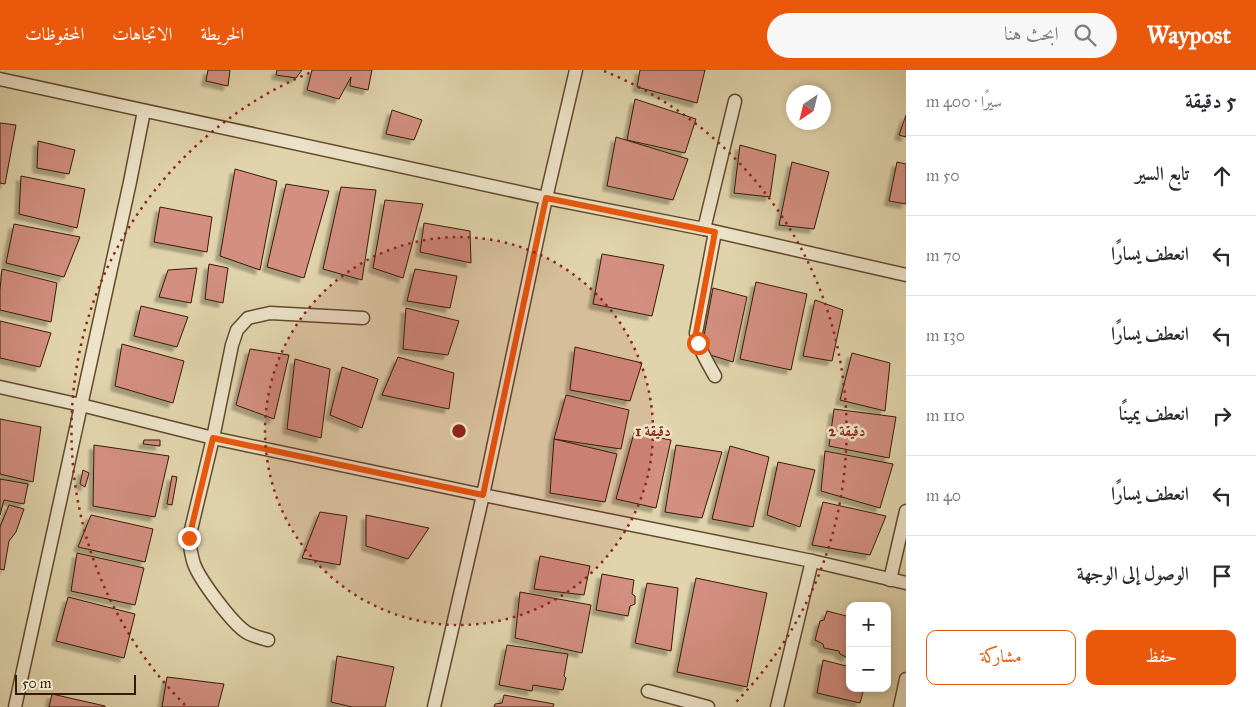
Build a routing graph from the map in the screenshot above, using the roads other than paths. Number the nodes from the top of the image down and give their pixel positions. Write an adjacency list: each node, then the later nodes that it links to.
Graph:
1 (576, 70): 5 (street)
2 (0, 79): 4 (street)
3 (736, 101): 6 (street)
4 (144, 111): 5 (street); 11 (street)
5 (546, 198): 6 (street); 13 (street)
6 (709, 230): 7 (street); 9 (street)
7 (906, 275)
8 (363, 318): 12 (street)
9 (715, 376)
10 (0, 387): 11 (street)
11 (81, 405): 12 (street); 21 (street)
12 (213, 438): 13 (street); 18 (street)
13 (483, 495): 15 (street); 22 (street)
14 (906, 511): 16 (street)
15 (812, 561): 16 (street); 24 (street)
16 (890, 580): 17 (street)
17 (906, 583)
18 (268, 640)
19 (906, 679): 25 (street)
20 (648, 691): 23 (street)
21 (15, 707)
22 (434, 707)
23 (708, 707)
24 (777, 707)
25 (900, 707)

